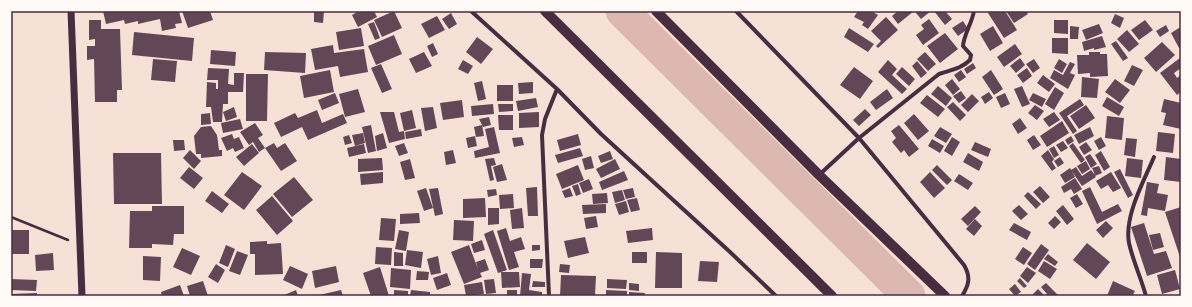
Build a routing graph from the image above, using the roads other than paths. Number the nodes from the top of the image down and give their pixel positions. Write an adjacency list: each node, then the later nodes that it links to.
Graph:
1 (71, 11): 11 (street)
2 (471, 11): 7 (street)
3 (545, 11): 14 (main road)
4 (656, 11): 10 (main road)
5 (736, 11): 8 (street)
6 (974, 11): 8 (street)
7 (557, 89): 12 (street); 13 (street)
8 (859, 138): 10 (street); 16 (street)
9 (1154, 157): 17 (street)
10 (819, 175): 15 (main road)
11 (82, 296)
12 (549, 296)
13 (776, 296)
14 (832, 296)
15 (945, 296)
16 (962, 296)
17 (1146, 296)

